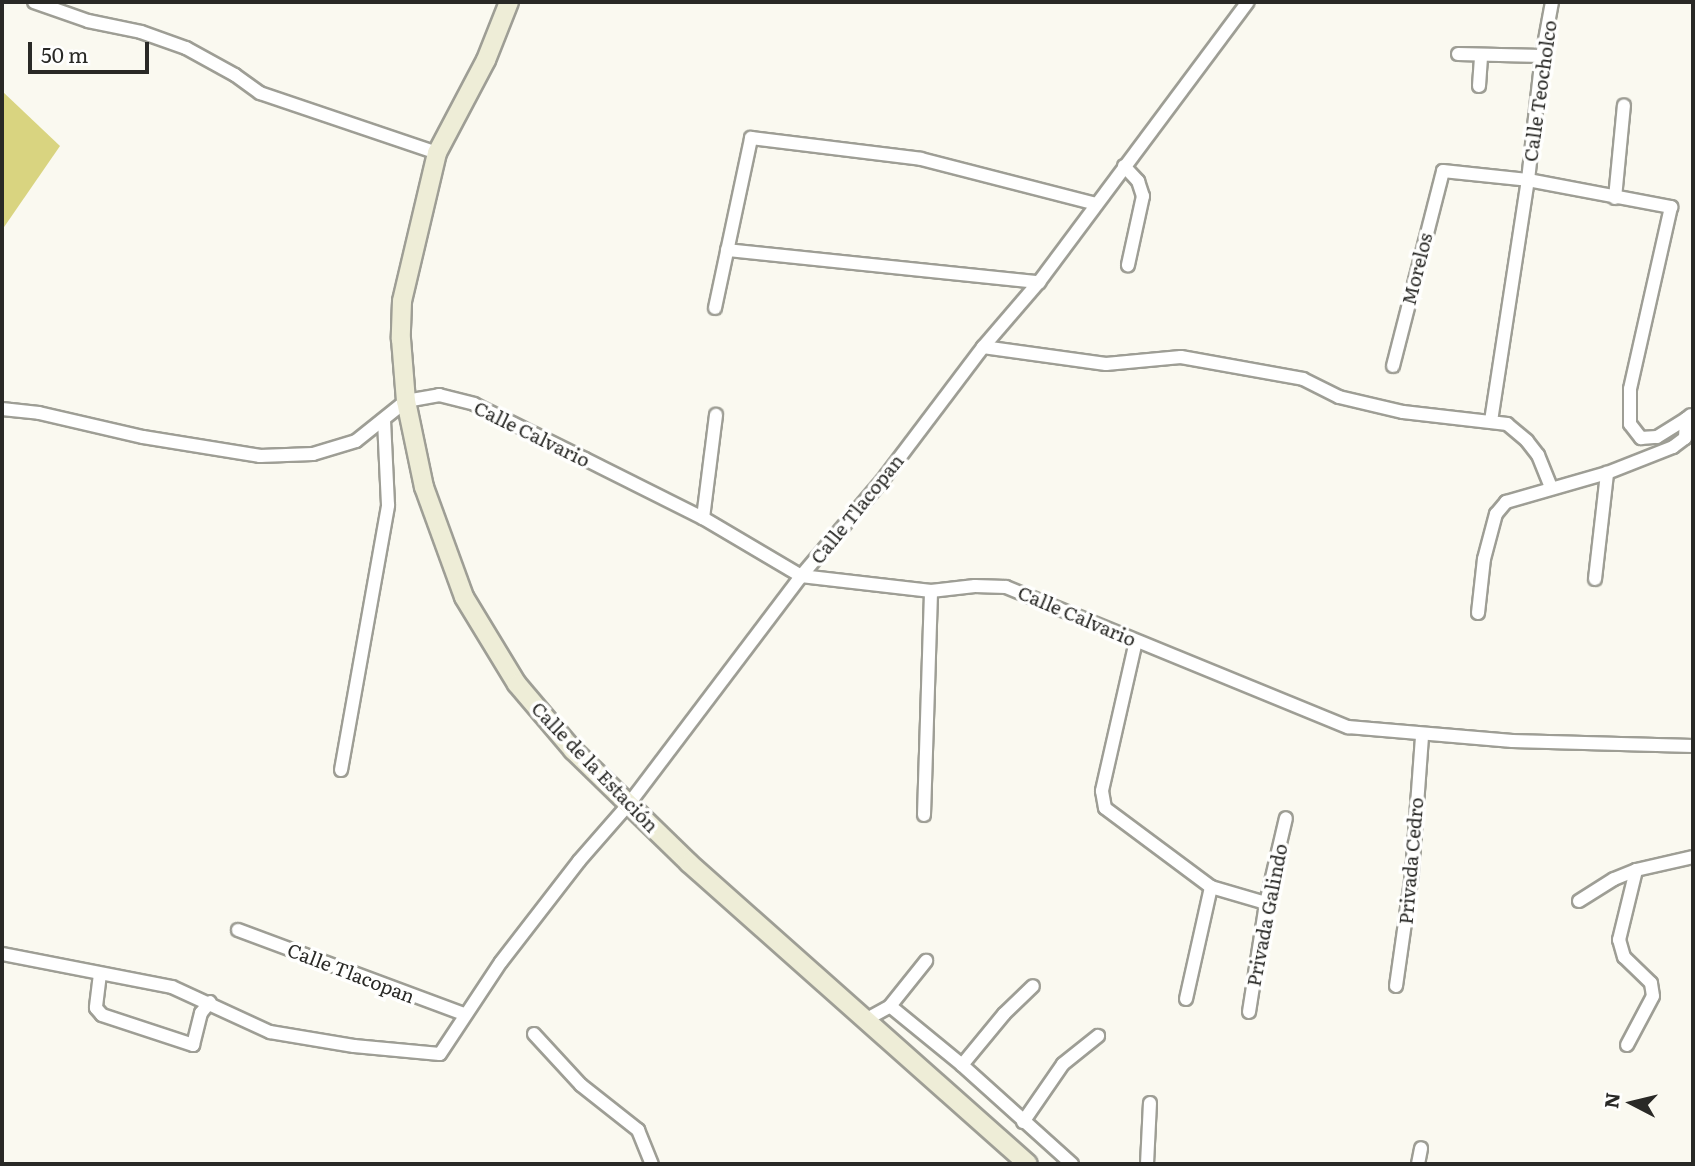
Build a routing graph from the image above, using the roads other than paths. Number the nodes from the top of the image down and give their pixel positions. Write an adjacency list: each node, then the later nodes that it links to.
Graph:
1 (34, 2): 10 (street)
2 (509, 2): 10 (street, Calle de la Estación)
3 (1248, 2): 11 (street, Calle Tlacopan)
4 (1552, 2): 7 (street, Calle Teocholco)
5 (1458, 54): 6 (street)
6 (1481, 55): 7 (street); 8 (street)
7 (1542, 56): 12 (street, Calle Teocholco)
8 (1479, 86)
9 (1624, 105): 13 (street)
10 (437, 153): 21 (street, Calle de la Estación)
11 (1124, 166): 14 (street, Calle Tlacopan); 16 (street)
12 (1528, 180): 13 (street); 20 (street, Morelos); 26 (street, Calle Teocholco)
13 (1615, 198): 24 (street)
14 (1096, 204): 15 (street); 17 (street, Calle Tlacopan)
15 (727, 250): 17 (street); 18 (street)
16 (1128, 265)
17 (1039, 282): 19 (street, Calle Tlacopan)
18 (715, 308)
19 (983, 347): 26 (street); 30 (street, Calle Tlacopan)
20 (1393, 366)
21 (406, 401): 25 (street); 29 (street, Calle Calvario); 38 (street, Calle de la Estación)
22 (2, 409): 25 (street)
23 (716, 415): 29 (street)
24 (1690, 416): 27 (street)
25 (384, 420): 37 (street)
26 (1491, 421): 28 (street)
27 (1607, 474): 28 (street); 31 (street)
28 (1551, 487): 33 (street)
29 (703, 518): 30 (street, Calle Calvario)
30 (801, 576): 32 (street, Calle Calvario); 38 (street, Calle Tlacopan)
31 (1595, 579)
32 (931, 591): 34 (street, Calle Calvario); 39 (street)
33 (1478, 612)
34 (1136, 641): 35 (street, Calle Calvario); 43 (street)
35 (1422, 736): 36 (street, Calle Calvario); 51 (street, Privada Cedro)
36 (1693, 746)
37 (341, 770)
38 (628, 805): 56 (street, Calle Tlacopan); 57 (street, Calle de la Estación)
39 (924, 815)
40 (1286, 818): 45 (street, Privada Galindo)
41 (1693, 857): 42 (street)
42 (1636, 870): 44 (street); 60 (street)
43 (1211, 887): 45 (street); 52 (street)
44 (1579, 901)
45 (1266, 903): 55 (street, Privada Galindo)
46 (238, 930): 56 (street, Calle Tlacopan)
47 (2, 954): 49 (street)
48 (926, 961): 54 (street)
49 (100, 974): 53 (street); 53 (street)
50 (1033, 986): 61 (street)
51 (1396, 986)
52 (1186, 999)
53 (210, 1003): 56 (street, Calle Tlacopan)
54 (890, 1006): 57 (street); 61 (street)
55 (1249, 1012)
56 (464, 1014)
57 (867, 1019): 66 (street, Calle de la Estación)
58 (534, 1034): 65 (street)
59 (1098, 1037): 63 (street)
60 (1627, 1045)
61 (962, 1065): 63 (street)
62 (1150, 1103): 68 (street)
63 (1023, 1122): 67 (street)
64 (1421, 1148): 69 (street)
65 (652, 1164)
66 (1028, 1164)
67 (1072, 1164)
68 (1147, 1164)
69 (1418, 1164)

